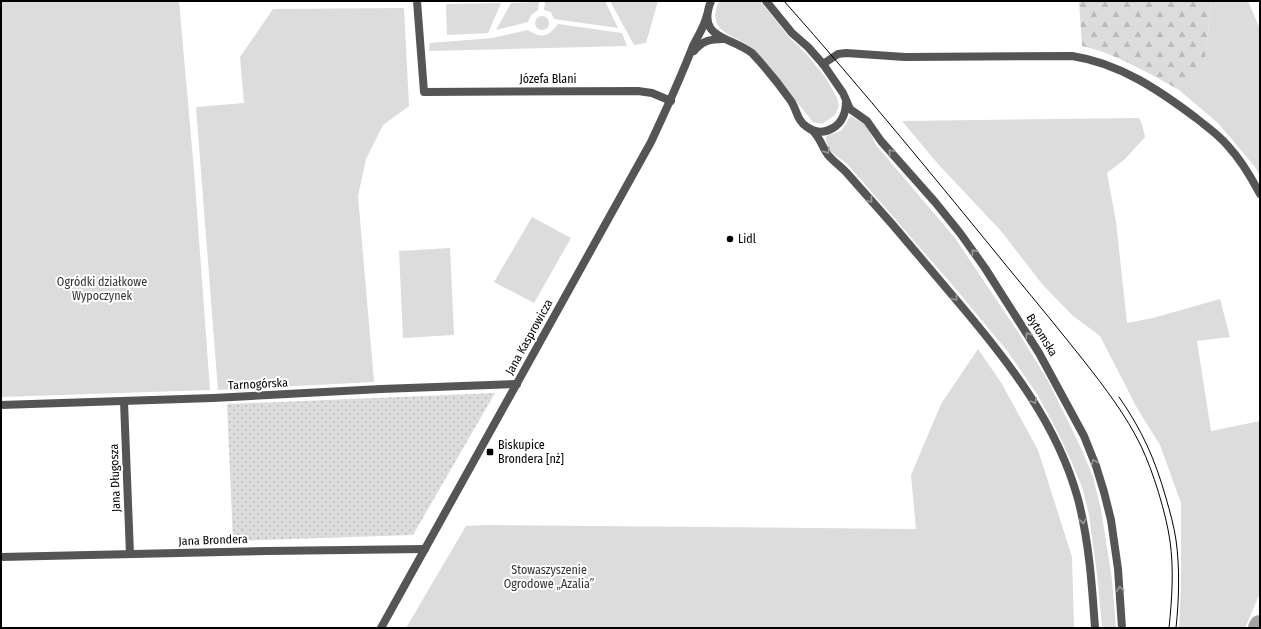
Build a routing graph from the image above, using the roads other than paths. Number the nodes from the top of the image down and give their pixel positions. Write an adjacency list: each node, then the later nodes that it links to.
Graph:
1 (417, 1): 9 (street, Józefa Blani)
2 (711, 1): 4 (street, Jana Kasprowicza)
3 (766, 1): 7 (street, Bytomska)
4 (707, 15): 5 (street); 6 (street, Jana Kasprowicza)
5 (724, 39): 6 (street, Jana Kasprowicza); 10 (street)
6 (691, 54): 9 (street, Jana Kasprowicza)
7 (823, 64): 8 (street, Bytomska); 11 (street)
8 (846, 100): 10 (street); 20 (street, Bytomska, one-way to 8)
9 (671, 101): 12 (street, Jana Kasprowicza)
10 (812, 130): 19 (street, one-way to 19)
11 (1260, 194)
12 (517, 384): 13 (street, Tarnogórska); 15 (street, Jana Kasprowicza)
13 (124, 402): 14 (street, Tarnogórska); 16 (street, Jana Długosza)
14 (1, 405)
15 (425, 549): 16 (street, Jana Brondera); 18 (street, Jana Kasprowicza)
16 (130, 554): 17 (street, Jana Brondera)
17 (1, 557)
18 (381, 628)
19 (1095, 628)
20 (1122, 628)

